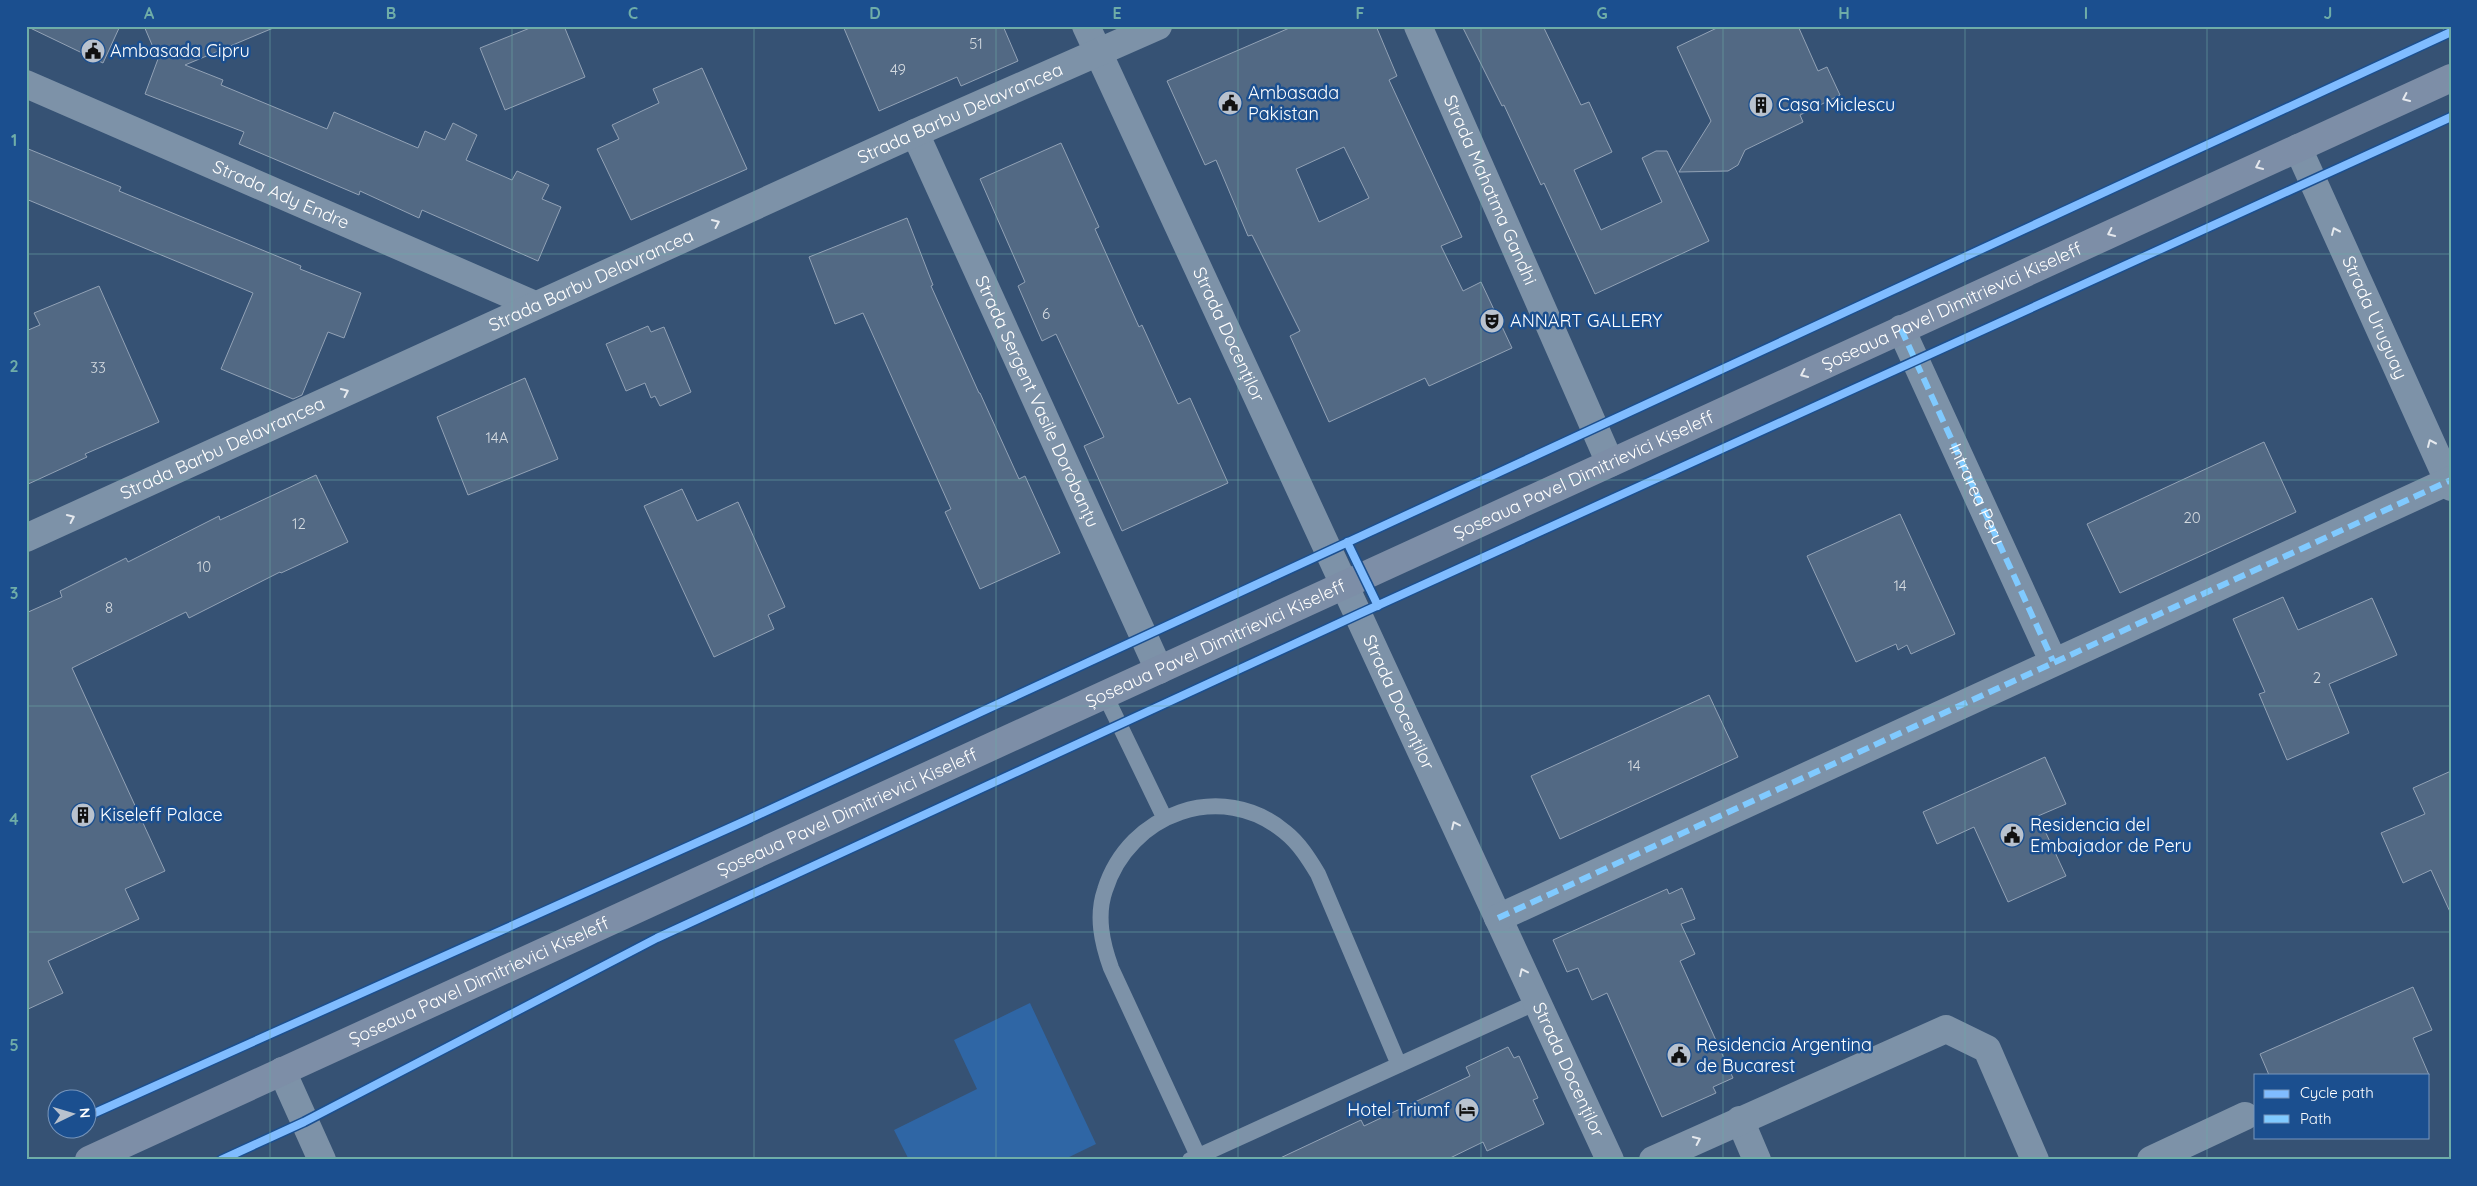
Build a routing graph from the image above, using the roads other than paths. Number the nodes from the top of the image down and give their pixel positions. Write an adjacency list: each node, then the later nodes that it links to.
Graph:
1 (1086, 26): 4 (street, Strada Docenților)
2 (1158, 26): 4 (street, Strada Barbu Delavrancea)
3 (1418, 26): 11 (street, Strada Mahatma Gandhi)
4 (1098, 52): 7 (street, Strada Barbu Delavrancea); 14 (street, Strada Docenților)
5 (2451, 78): 8 (main road, Șoseaua Pavel Dimitrievici Kiseleff, one-way to 8)
6 (26, 84): 9 (street, Strada Ady Endre)
7 (915, 133): 9 (street, Strada Barbu Delavrancea, one-way to 7); 16 (street, Strada Sergent Vasile Dorobanțu)
8 (2298, 148): 10 (main road, Șoseaua Pavel Dimitrievici Kiseleff, one-way to 10); 12 (street, Strada Uruguay, one-way to 8)
9 (535, 305): 13 (street, Strada Barbu Delavrancea, one-way to 9)
10 (1901, 329): 11 (main road, Șoseaua Pavel Dimitrievici Kiseleff, one-way to 11); 15 (street, Intrarea Peru)
11 (1610, 463): 14 (main road, Șoseaua Pavel Dimitrievici Kiseleff)
12 (2450, 483): 15 (street)
13 (26, 538)
14 (1345, 585): 16 (main road, Șoseaua Pavel Dimitrievici Kiseleff); 19 (street, Strada Docenților, one-way to 14)
15 (2053, 661): 19 (street)
16 (1159, 670): 17 (main road, Șoseaua Pavel Dimitrievici Kiseleff)
17 (1105, 695): 18 (lane); 22 (main road, Șoseaua Pavel Dimitrievici Kiseleff)
18 (1164, 817): 21 (lane); 25 (lane)
19 (1498, 918): 20 (street, Strada Docenților, one-way to 19)
20 (1537, 1002): 21 (lane); 28 (street, Strada Docenților)
21 (1399, 1065): 25 (lane)
22 (282, 1071): 26 (main road, Șoseaua Pavel Dimitrievici Kiseleff); 27 (street)
23 (2245, 1116): 32 (street)
24 (1740, 1120): 29 (street, one-way to 24); 30 (street); 31 (street)
25 (1194, 1158)
26 (89, 1160)
27 (322, 1160)
28 (1610, 1160)
29 (1653, 1160)
30 (1757, 1160)
31 (2035, 1160)
32 (2151, 1160)

